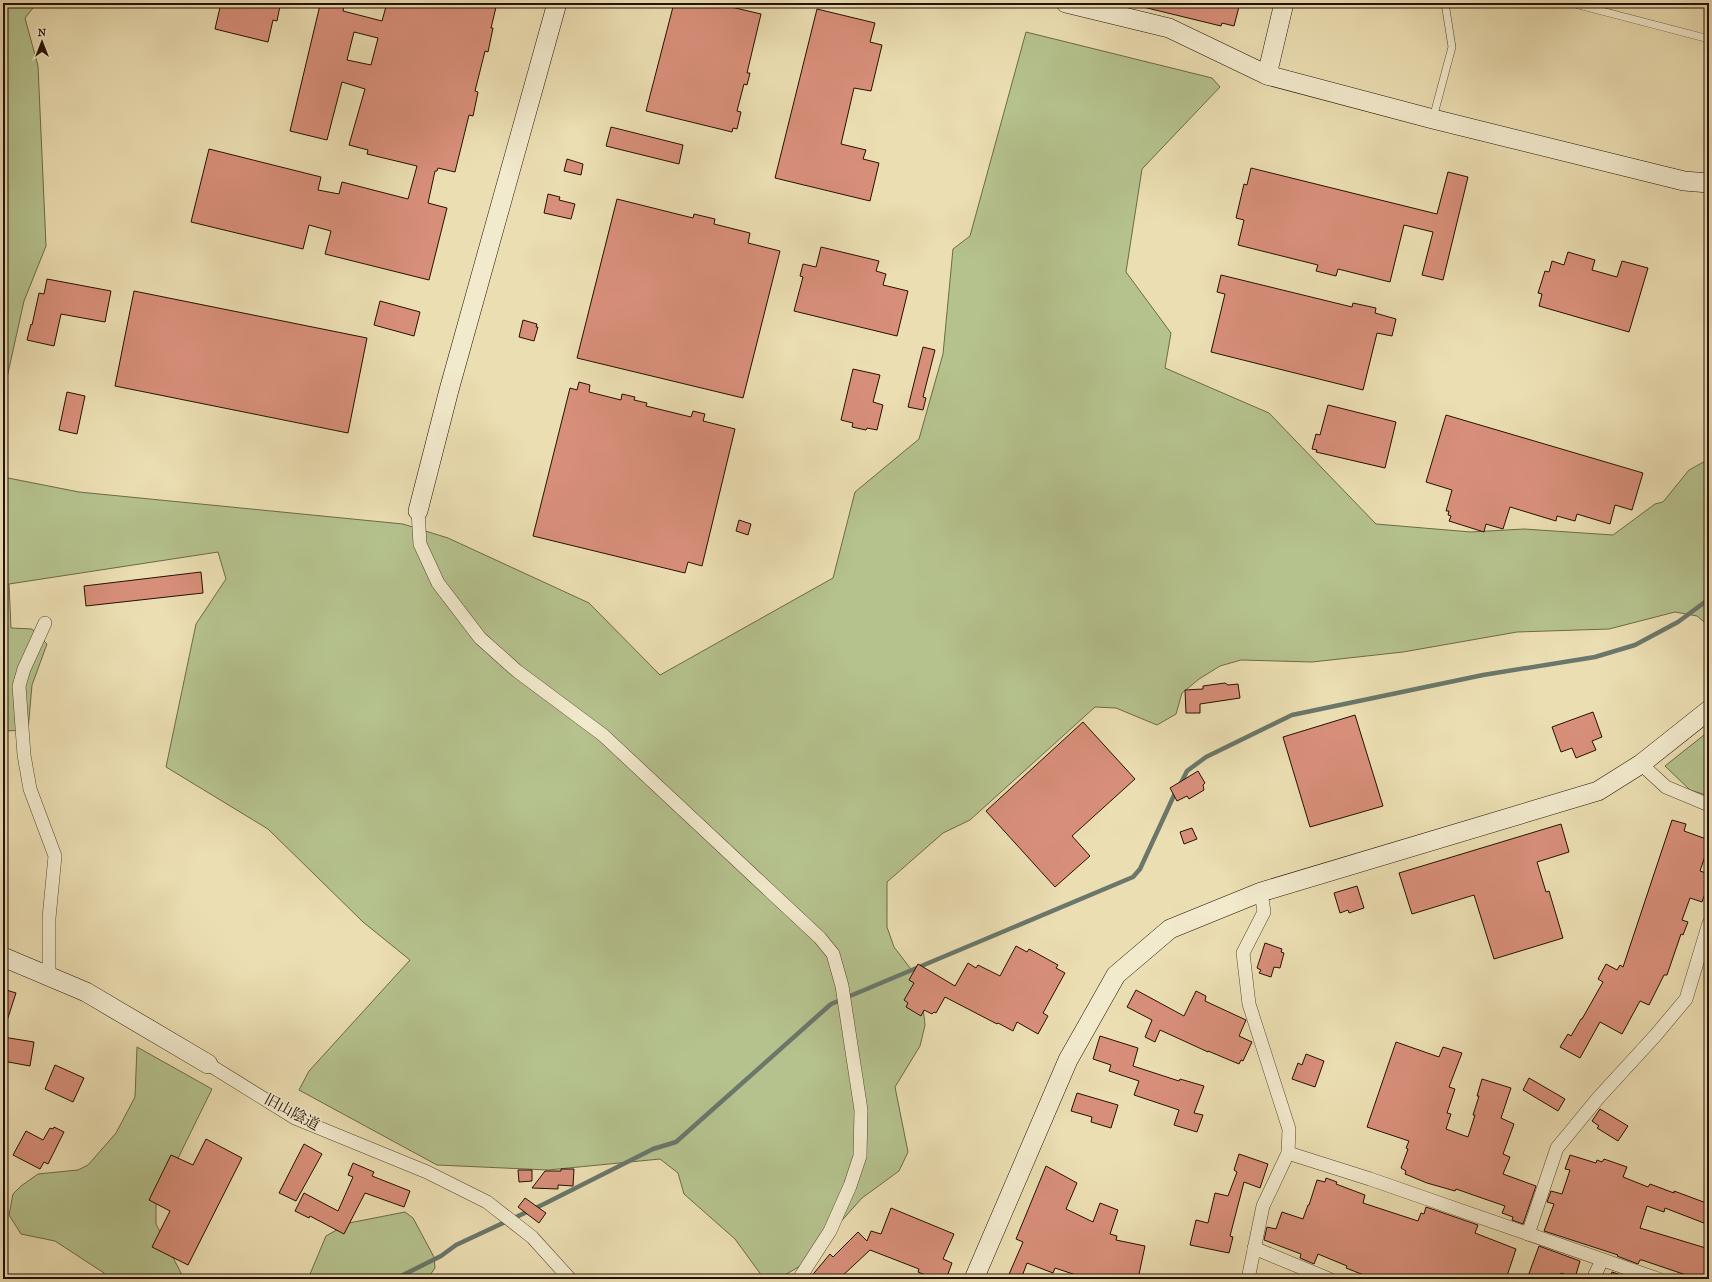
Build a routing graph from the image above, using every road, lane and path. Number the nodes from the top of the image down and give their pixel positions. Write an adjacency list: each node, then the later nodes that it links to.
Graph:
1 (557, 3): 10 (street)
2 (1066, 3): 7 (street)
3 (1284, 3): 7 (street)
4 (1445, 3): 8 (lane)
5 (1571, 3): 6 (lane)
6 (1709, 39)
7 (1267, 75): 8 (street)
8 (1433, 119): 9 (street)
9 (1709, 183)
10 (418, 511): 25 (street)
11 (45, 623): 18 (street)
12 (1709, 710): 13 (street)
13 (1641, 764): 14 (street); 15 (street)
14 (1709, 805)
15 (1261, 892): 20 (street); 26 (street)
16 (1709, 923): 21 (street)
17 (3, 956): 18 (street, 旧山陰道)
18 (49, 976): 19 (street, 旧山陰道)
19 (208, 1064): 24 (street, 旧山陰道)
20 (1288, 1153): 21 (street); 22 (street)
21 (1528, 1234): 23 (street)
22 (1254, 1248): 27 (street); 28 (street)
23 (1602, 1260): 29 (street); 30 (street)
24 (570, 1279)
25 (799, 1279)
26 (974, 1279)
27 (1248, 1279)
28 (1329, 1279)
29 (1593, 1279)
30 (1658, 1279)

